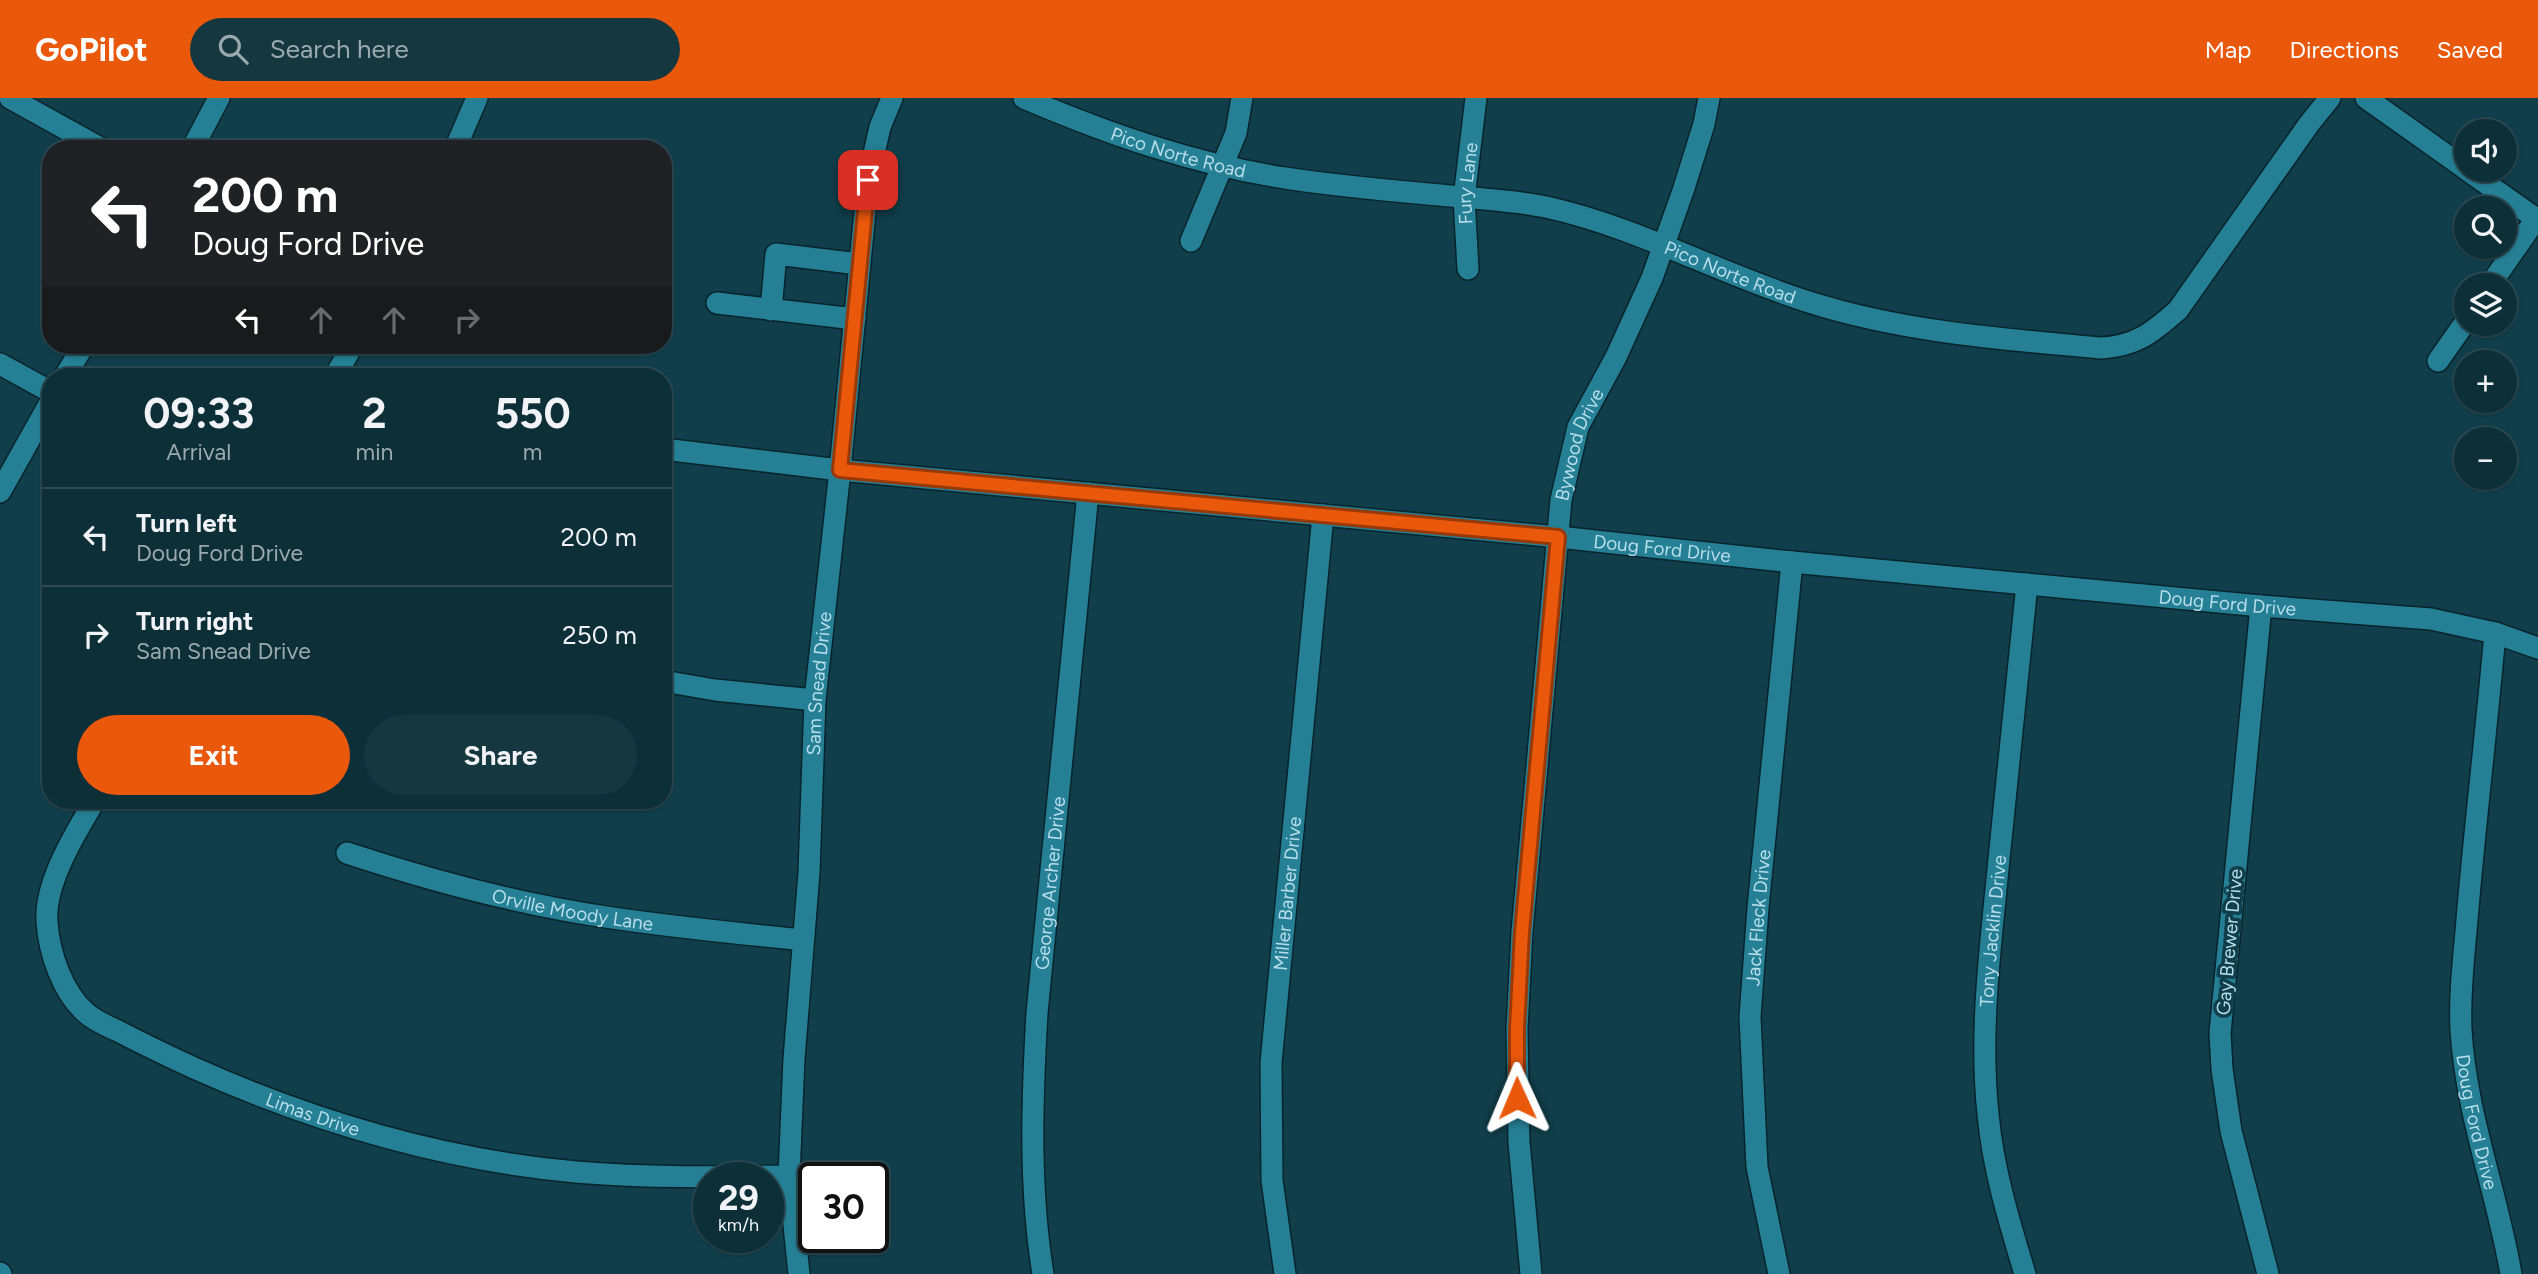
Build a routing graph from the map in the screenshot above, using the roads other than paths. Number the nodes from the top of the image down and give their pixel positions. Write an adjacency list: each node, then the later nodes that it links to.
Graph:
1 (10, 98): 11 (street)
2 (219, 98): 12 (street)
3 (477, 98): 13 (street)
4 (1024, 98): 15 (street, Pico Norte Road)
5 (1242, 98): 15 (street)
6 (1476, 98): 17 (street, Fury Lane)
7 (1709, 98): 20 (street, Bywood Drive)
8 (2330, 98): 20 (street, Pico Norte Road)
9 (2365, 98): 14 (street)
10 (890, 99): 21 (street, Sam Snead Drive)
11 (86, 140)
12 (196, 140)
13 (459, 140)
14 (2454, 161)
15 (1221, 165): 17 (street, Pico Norte Road); 19 (street)
16 (2484, 182): 18 (street)
17 (1464, 198): 20 (street, Pico Norte Road); 22 (street, Fury Lane)
18 (2537, 219): 23 (street)
19 (1191, 241)
20 (1662, 245): 37 (street, Bywood Drive)
21 (859, 264): 25 (street); 26 (street, Sam Snead Drive)
22 (1468, 269)
23 (2499, 273)
24 (717, 303): 25 (street)
25 (771, 310): 26 (street)
26 (855, 320): 33 (street, Sam Snead Drive)
27 (2456, 336): 28 (street)
28 (2438, 361)
29 (0, 364): 30 (street)
30 (42, 387)
31 (42, 417): 34 (street)
32 (672, 450): 33 (street, Doug Ford Drive)
33 (840, 470): 35 (street, Doug Ford Drive); 44 (street, Sam Snead Drive)
34 (0, 492)
35 (1088, 493): 36 (street, Doug Ford Drive); 50 (street, George Archer Drive)
36 (1323, 515): 37 (street, Doug Ford Drive); 51 (street, Miller Barber Drive)
37 (1558, 537): 38 (street, Doug Ford Drive); 52 (street, Bywood Drive)
38 (1792, 562): 39 (street, Doug Ford Drive); 53 (street, Jack Fleck Drive)
39 (2027, 584): 40 (street, Doug Ford Drive); 54 (street, Tony Jacklin Drive)
40 (2261, 606): 41 (street, Doug Ford Drive); 55 (street, Gay Brewer Drive)
41 (2495, 633): 42 (street, Doug Ford Drive); 56 (street, Doug Ford Drive)
42 (2538, 648)
43 (672, 683): 44 (street)
44 (815, 700): 47 (street, Sam Snead Drive)
45 (90, 809): 48 (street, Limas Drive)
46 (347, 853): 47 (street, Orville Moody Lane)
47 (802, 940): 48 (street, Sam Snead Drive)
48 (789, 1177): 49 (street, Sam Snead Drive)
49 (800, 1274)
50 (1043, 1274)
51 (1285, 1274)
52 (1531, 1274)
53 (1779, 1274)
54 (2025, 1274)
55 (2268, 1274)
56 (2511, 1274)

